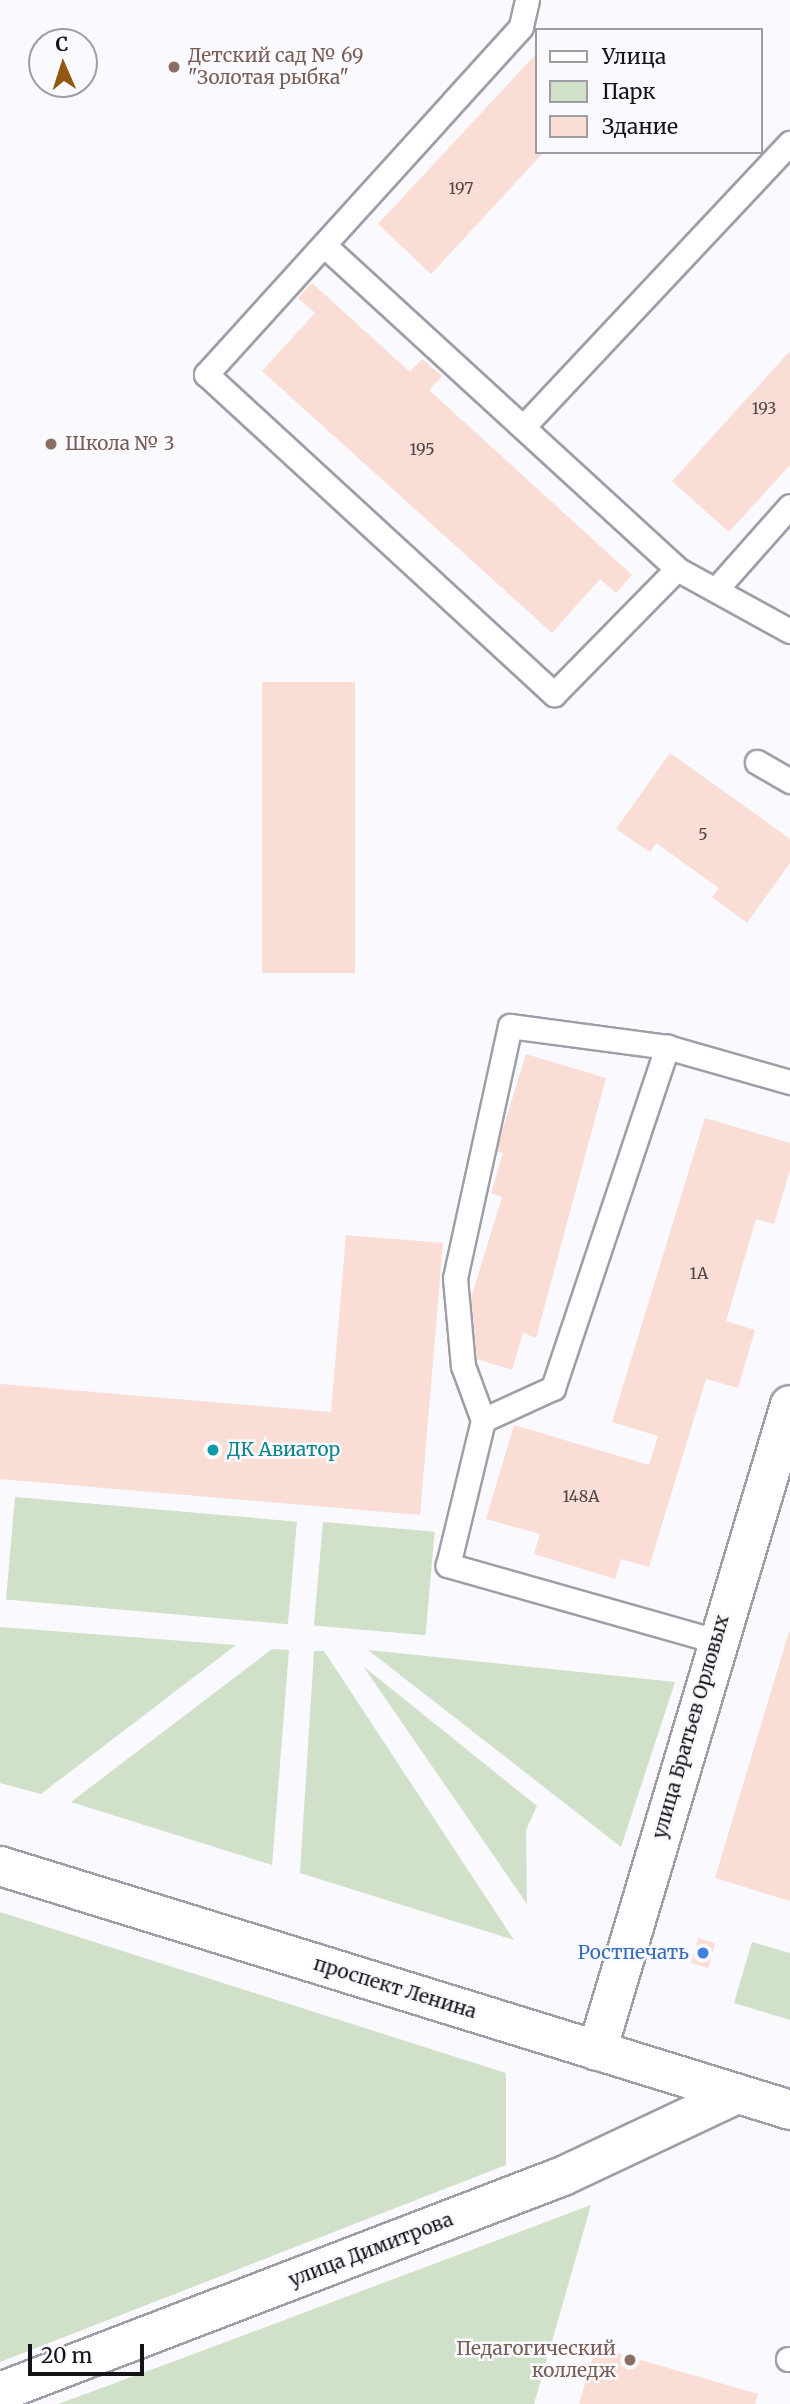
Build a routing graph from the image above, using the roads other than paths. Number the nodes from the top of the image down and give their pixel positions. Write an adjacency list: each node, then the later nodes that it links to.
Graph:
1 (527, 0): 3 (lane)
2 (790, 143): 4 (lane)
3 (325, 246): 4 (lane); 6 (lane)
4 (523, 427): 6 (lane)
5 (790, 506): 7 (lane)
6 (677, 569): 7 (lane)
7 (718, 587): 8 (lane)
8 (790, 631)
9 (757, 762): 10 (lane)
10 (790, 781)
11 (667, 1047): 12 (lane); 14 (lane); 14 (lane)
12 (790, 1082)
13 (790, 1405): 15 (street, улица Братьев Орловых)
14 (484, 1420): 15 (lane)
15 (716, 1642): 17 (street, улица Братьев Орловых)
16 (0, 1866): 17 (street, проспект Ленина)
17 (597, 2051): 18 (street, проспект Ленина)
18 (737, 2094): 19 (street, проспект Ленина); 20 (street, улица Димитрова)
19 (790, 2110)
20 (21, 2392)

